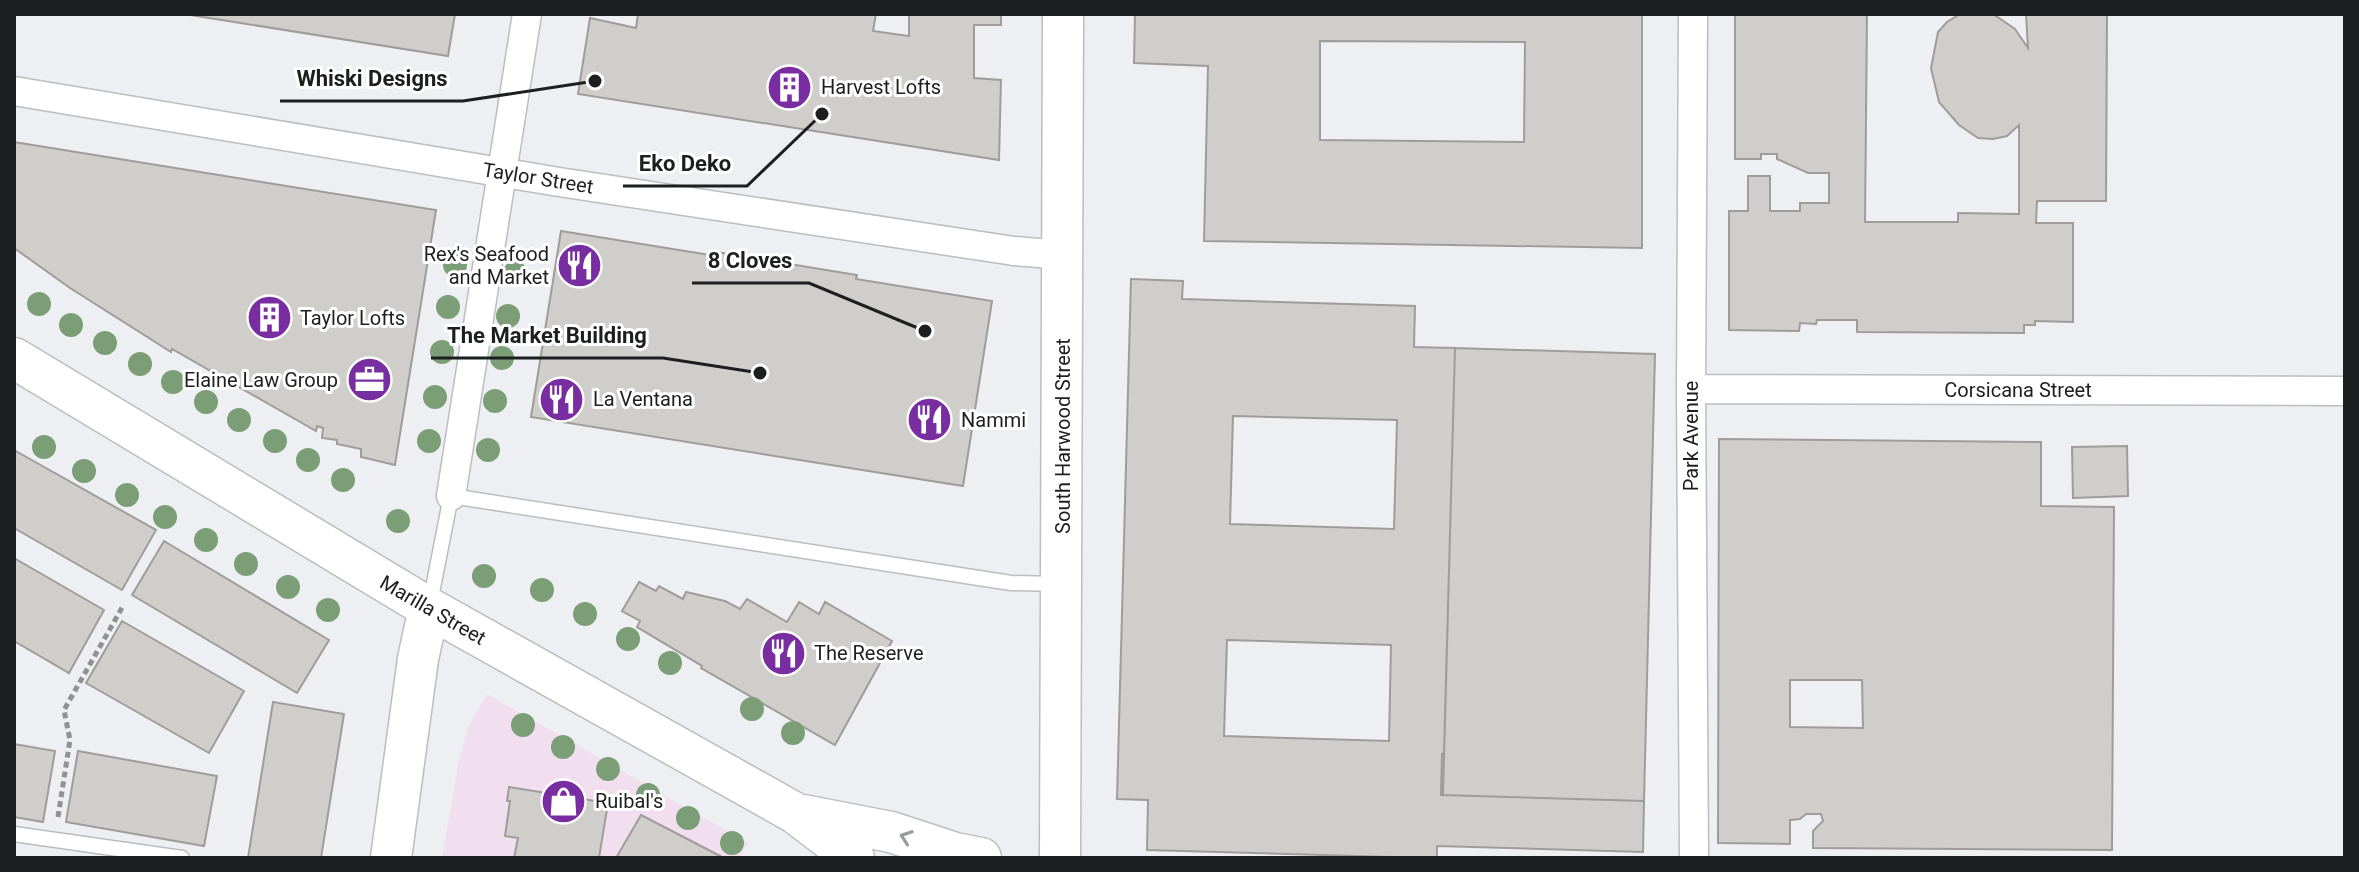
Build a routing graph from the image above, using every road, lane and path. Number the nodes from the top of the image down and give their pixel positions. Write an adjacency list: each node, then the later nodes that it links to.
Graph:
1 (527, 14): 5 (street)
2 (1063, 14): 6 (main road, South Harwood Street)
3 (1693, 14): 8 (street, Park Avenue)
4 (14, 91): 5 (street, Taylor Street)
5 (502, 172): 6 (street, Taylor Street); 10 (street)
6 (1063, 255): 11 (main road, South Harwood Street)
7 (14, 358): 13 (main road, Marilla Street)
8 (1691, 389): 9 (street, Corsicana Street); 22 (street, Park Avenue)
9 (2345, 391)
10 (451, 496): 11 (lane); 13 (lane)
11 (1063, 584): 21 (main road, South Harwood Street)
12 (123, 606): 16 (path)
13 (429, 608): 14 (main road, Marilla Street); 18 (main road)
14 (795, 813): 19 (main road, Marilla Street); 20 (main road, one-way to 14)
15 (14, 834): 16 (lane)
16 (54, 840): 17 (lane)
17 (182, 858)
18 (391, 858)
19 (854, 858)
20 (981, 858)
21 (1060, 858)
22 (1694, 858)

